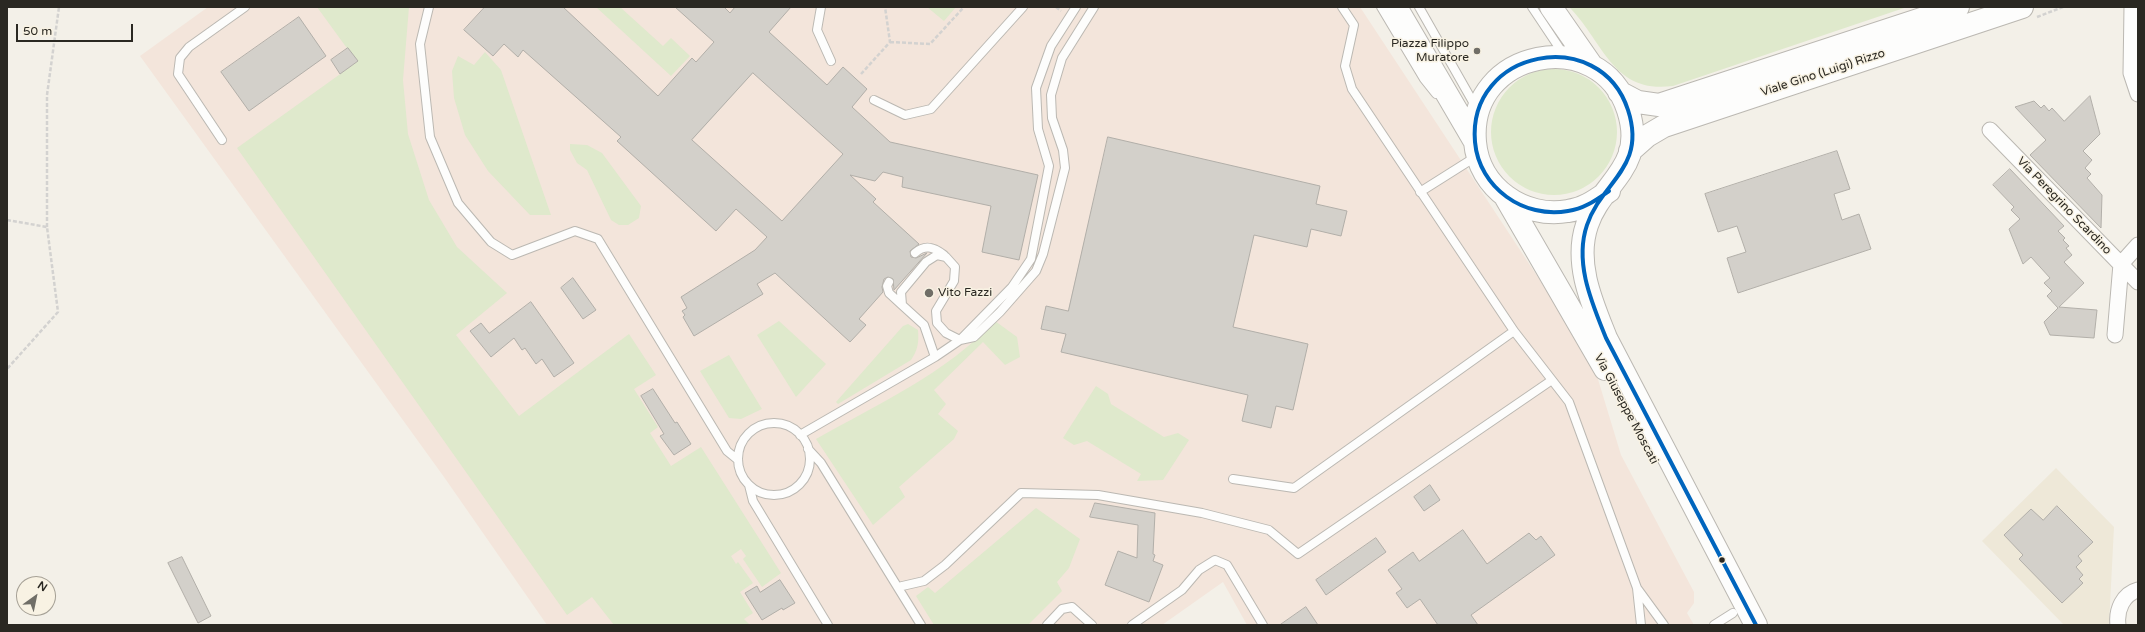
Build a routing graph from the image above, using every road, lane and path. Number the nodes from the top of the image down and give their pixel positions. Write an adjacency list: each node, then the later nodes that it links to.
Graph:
1 (59, 7): 36 (path)
2 (245, 7): 29 (lane)
3 (429, 7): 52 (lane)
4 (821, 7): 21 (lane)
5 (885, 7): 19 (path)
6 (964, 7): 19 (path)
7 (1023, 7): 26 (lane)
8 (1076, 7): 46 (lane)
9 (1094, 7): 46 (lane)
10 (1342, 7): 33 (lane)
11 (1381, 7): 30 (lane)
12 (1396, 7): 30 (street, Via Giuseppe Moscati)
13 (1419, 7): 27 (lane)
14 (1532, 7): 20 (lane)
15 (1551, 7): 22 (street, Via Giuseppe Moscati)
16 (1958, 7): 24 (street, Viale Gino (Luigi) Rizzo)
17 (2022, 7): 31 (street, Viale Gino (Luigi) Rizzo)
18 (2132, 7): 25 (street)
19 (890, 42): 23 (path)
20 (1566, 57): 22 (street, Via Giuseppe Moscati); 27 (street, Via Giuseppe Moscati)
21 (831, 61)
22 (1592, 66): 24 (street, Via Giuseppe Moscati)
23 (861, 74)
24 (1619, 92): 31 (street, Via Giuseppe Moscati)
25 (2138, 94)
26 (874, 100)
27 (1478, 111): 30 (street, Via Giuseppe Moscati)
28 (1990, 130): 40 (street, Via Peregrino Scardino)
29 (222, 140)
30 (1474, 144): 33 (lane); 34 (street, Via Giuseppe Moscati)
31 (1630, 151): 32 (street, Via Giuseppe Moscati)
32 (1609, 191): 34 (street, Via Giuseppe Moscati); 68 (street, Via Giuseppe Moscati)
33 (1420, 192): 44 (lane)
34 (1506, 196): 58 (street, Via Giuseppe Moscati)
35 (7, 220): 36 (path)
36 (47, 227): 48 (path)
37 (2138, 245): 40 (street)
38 (915, 253): 39 (lane)
39 (946, 257): 43 (lane); 46 (lane)
40 (2121, 264): 42 (street, Via Peregrino Scardino); 45 (street)
41 (889, 282): 43 (lane)
42 (2138, 282)
43 (902, 305): 47 (lane)
44 (1514, 331): 49 (lane); 53 (lane)
45 (2115, 335)
46 (960, 340): 47 (lane)
47 (935, 358): 50 (lane)
48 (7, 369)
49 (1552, 380): 55 (lane); 56 (lane)
50 (800, 435): 51 (lane); 52 (lane)
51 (808, 449): 54 (lane); 55 (lane)
52 (738, 460): 54 (lane)
53 (1233, 478)
54 (749, 485): 59 (lane)
55 (898, 587): 60 (lane)
56 (1637, 588): 65 (lane); 66 (lane)
57 (2138, 590): 69 (street)
58 (1736, 619): 67 (lane)
59 (828, 625)
60 (921, 625)
61 (1046, 625): 62 (lane)
62 (1092, 625)
63 (1132, 625): 64 (lane)
64 (1263, 625)
65 (1641, 625)
66 (1664, 625)
67 (1714, 625)
68 (1756, 625)
69 (2118, 625)

